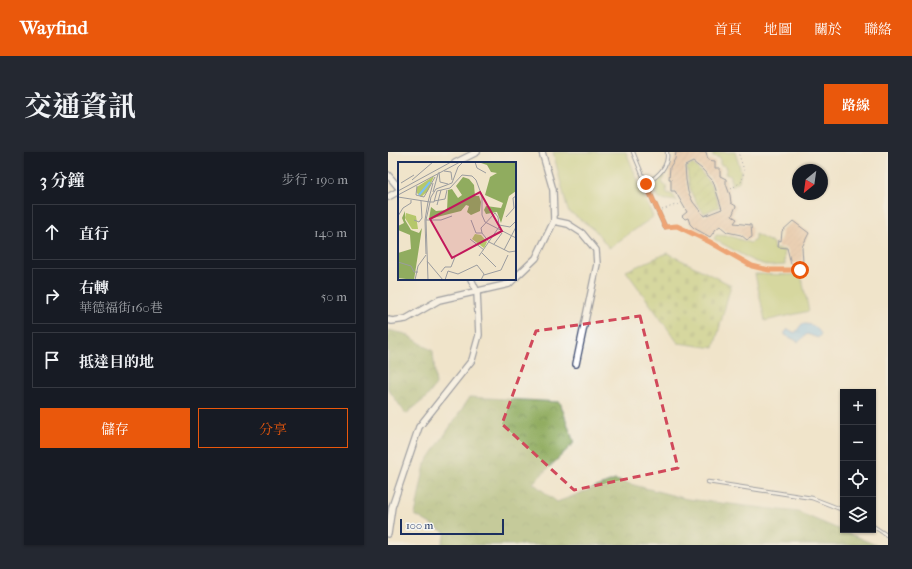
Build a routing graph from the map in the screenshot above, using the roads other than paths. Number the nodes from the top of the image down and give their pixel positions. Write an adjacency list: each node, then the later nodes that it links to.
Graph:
1 (477, 152): 5 (street)
2 (542, 152): 11 (street)
3 (633, 152): 7 (lane)
4 (667, 152): 7 (lane)
5 (457, 162)
6 (388, 175): 8 (street)
7 (646, 184): 12 (lane)
8 (398, 189)
9 (398, 191): 10 (street)
10 (389, 196)
11 (554, 221): 13 (street); 18 (street)
12 (665, 227)
13 (516, 278)
14 (471, 280): 16 (street)
15 (514, 280): 16 (street)
16 (477, 292): 17 (street); 22 (street)
17 (388, 320)
18 (576, 364)
19 (708, 482): 20 (lane)
20 (840, 509)
21 (876, 528): 23 (lane)
22 (388, 534)
23 (888, 536)

